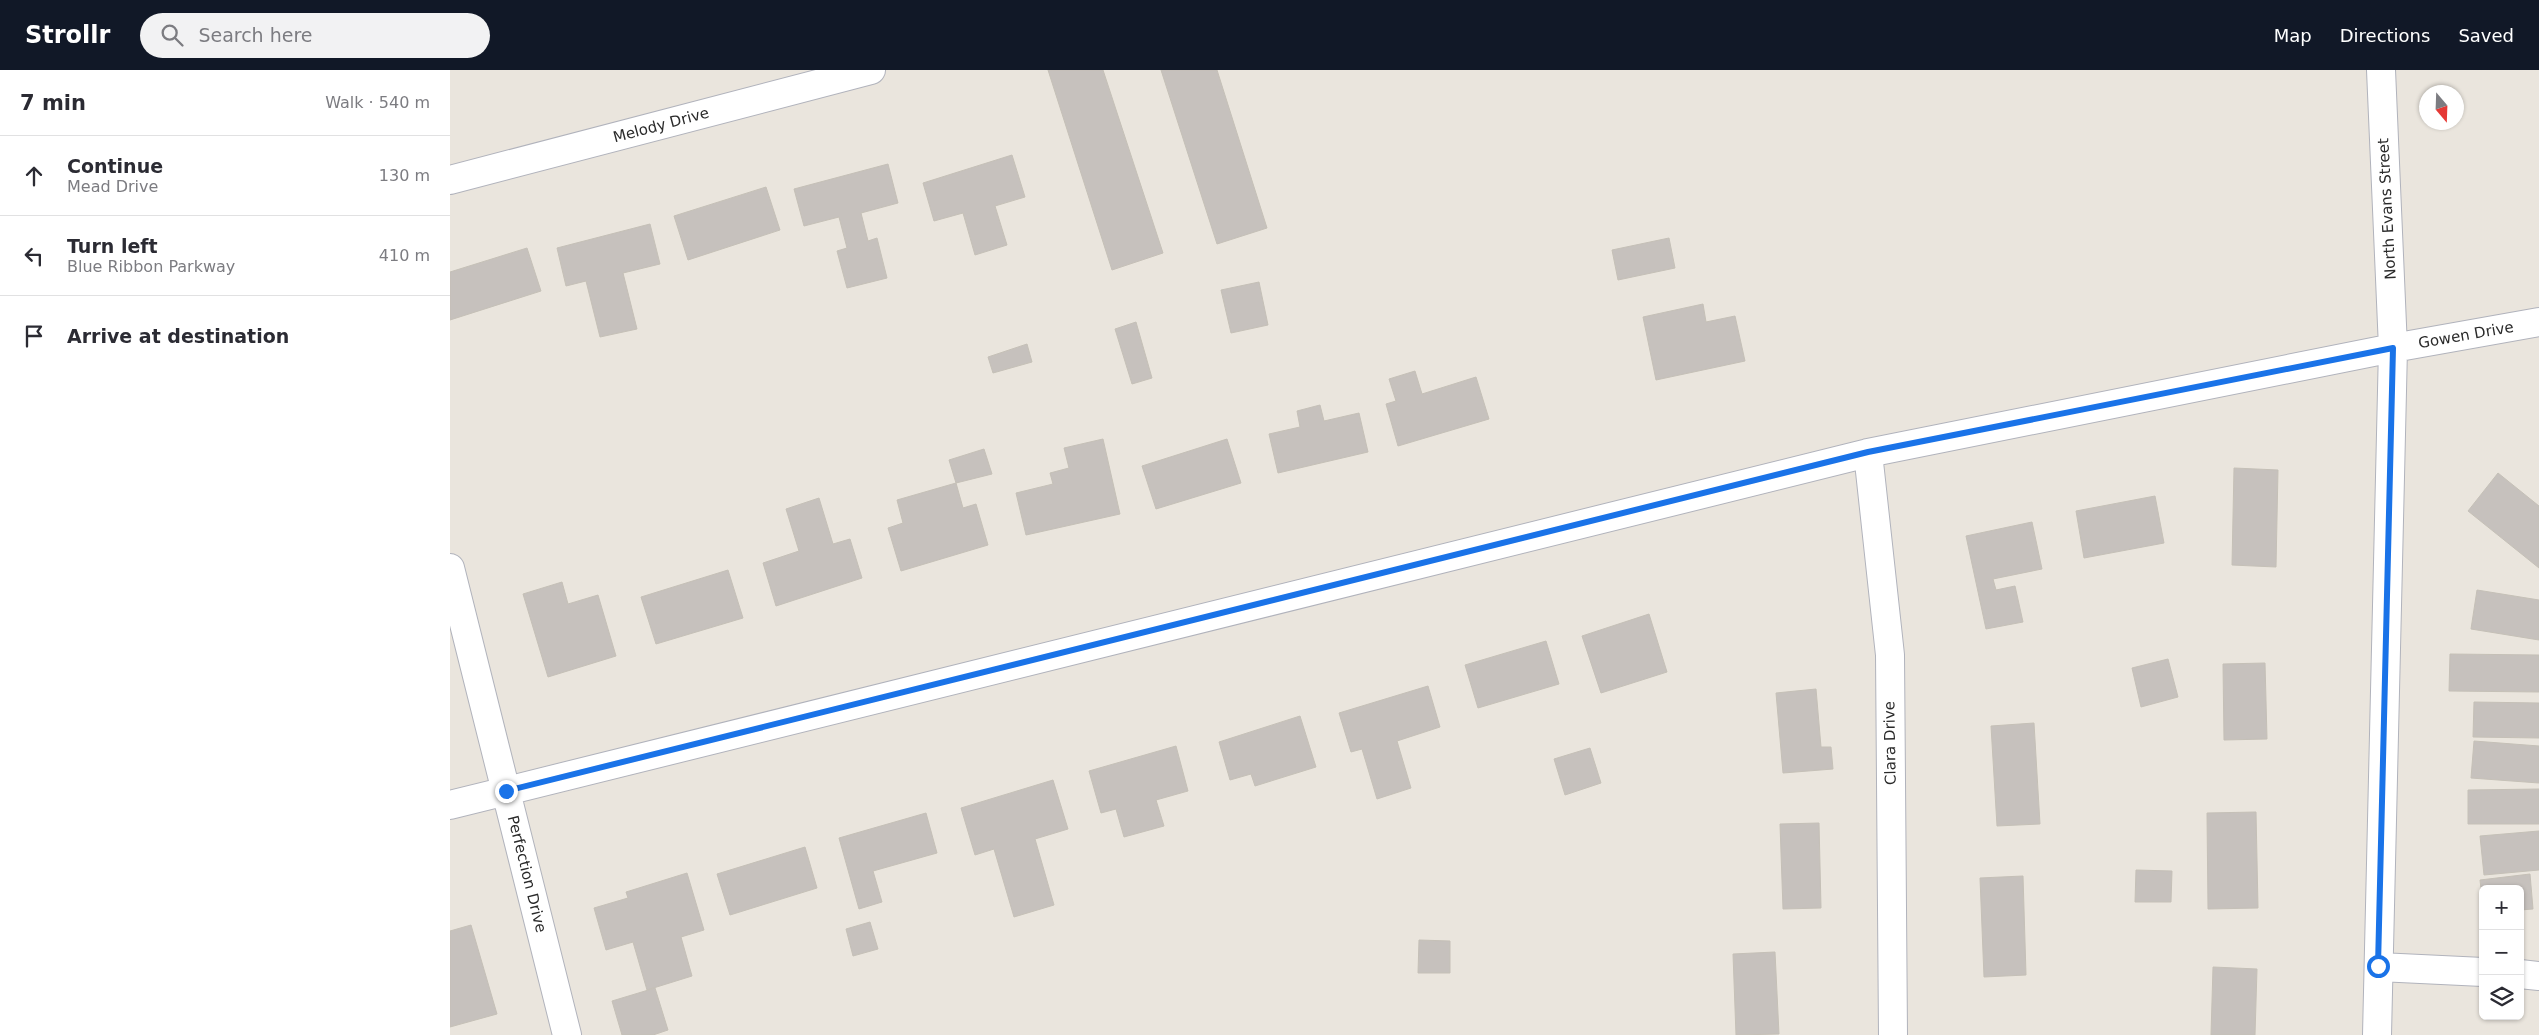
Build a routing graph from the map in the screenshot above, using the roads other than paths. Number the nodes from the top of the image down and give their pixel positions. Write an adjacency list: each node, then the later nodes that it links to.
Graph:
1 (871, 70): 3 (street, Melody Drive)
2 (2381, 70): 5 (street, North Evans Street)
3 (450, 180)
4 (2539, 322): 5 (street, Gowen Drive)
5 (2393, 348): 6 (street, Gowen Drive); 10 (street, North Evans Street)
6 (1868, 452): 8 (street, Gowen Drive); 15 (street, Clara Drive)
7 (450, 568): 8 (street, Perfection Drive)
8 (506, 791): 9 (street, Gowen Drive); 14 (street, Perfection Drive)
9 (450, 805)
10 (2378, 966): 11 (street); 16 (street, North Evans Street)
11 (2479, 972)
12 (2524, 974): 13 (street)
13 (2539, 976)
14 (567, 1035)
15 (1893, 1035)
16 (2377, 1035)

